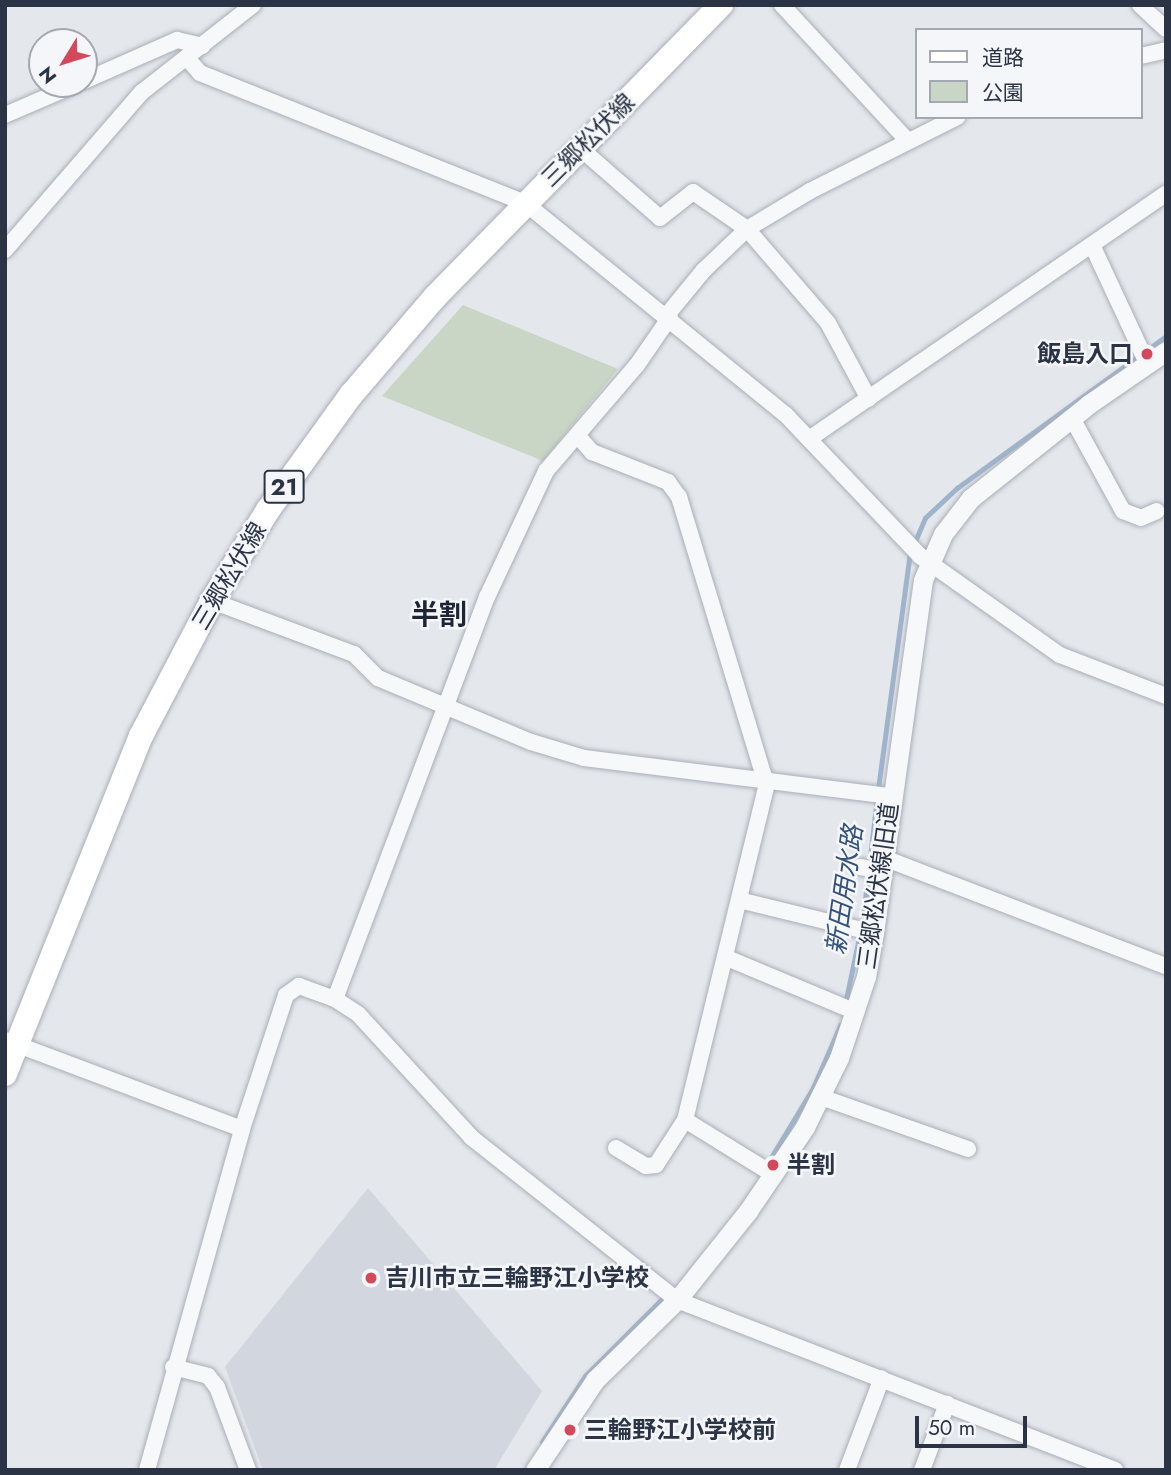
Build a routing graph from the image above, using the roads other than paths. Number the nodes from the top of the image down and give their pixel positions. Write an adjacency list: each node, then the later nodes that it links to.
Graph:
1 (253, 5): 6 (street)
2 (720, 5): 15 (main road, 三郷松伏線 / 21)
3 (782, 5): 14 (street)
4 (1140, 5): 5 (street)
5 (1166, 29)
6 (202, 46): 9 (street); 10 (street)
7 (1166, 50): 8 (street)
8 (1143, 56)
9 (187, 58): 17 (street); 20 (street)
10 (98, 75)
11 (46, 98): 12 (street)
12 (5, 116)
13 (953, 119): 14 (street)
14 (908, 141): 18 (street)
15 (580, 148): 17 (main road, 三郷松伏線 / 21); 18 (street)
16 (1166, 194): 19 (street)
17 (525, 203): 21 (street); 29 (main road, 三郷松伏線 / 21)
18 (747, 229): 21 (street); 23 (street)
19 (1092, 245): 22 (street); 23 (street)
20 (5, 250)
21 (669, 316): 25 (street); 26 (street)
22 (1153, 356): 24 (street, 三郷松伏線旧道)
23 (869, 399): 26 (street)
24 (1072, 418): 27 (street); 28 (street, 三郷松伏線旧道)
25 (577, 435): 31 (street); 32 (street)
26 (809, 439): 28 (street)
27 (1163, 512)
28 (924, 558): 30 (street); 33 (street, 三郷松伏線旧道)
29 (212, 601): 31 (street); 41 (main road, 三郷松伏線 / 21)
30 (1166, 696)
31 (446, 708): 32 (street); 39 (street)
32 (766, 780): 33 (street); 35 (street)
33 (880, 794): 34 (street, 三郷松伏線旧道)
34 (875, 866): 36 (street, 三郷松伏線旧道); 38 (street)
35 (739, 900): 36 (street); 37 (street)
36 (864, 931): 40 (street, 三郷松伏線旧道)
37 (727, 958): 40 (street); 44 (street)
38 (1166, 966)
39 (335, 999): 45 (street); 49 (street)
40 (846, 1009): 43 (street, 三郷松伏線旧道)
41 (11, 1043): 42 (main road, 三郷松伏線 / 21); 45 (street)
42 (5, 1074)
43 (821, 1097): 47 (street); 48 (street, 三郷松伏線旧道)
44 (685, 1119): 46 (street); 48 (street)
45 (243, 1129): 50 (street)
46 (616, 1148)
47 (968, 1149)
48 (766, 1169): 49 (street, 三郷松伏線旧道)
49 (670, 1292): 51 (street); 56 (street, 三郷松伏線旧道)
50 (173, 1367): 54 (street); 55 (street)
51 (882, 1378): 52 (street); 53 (street)
52 (947, 1404): 57 (street); 58 (street)
53 (854, 1468)
54 (147, 1470)
55 (248, 1470)
56 (535, 1470)
57 (922, 1470)
58 (1115, 1470)

